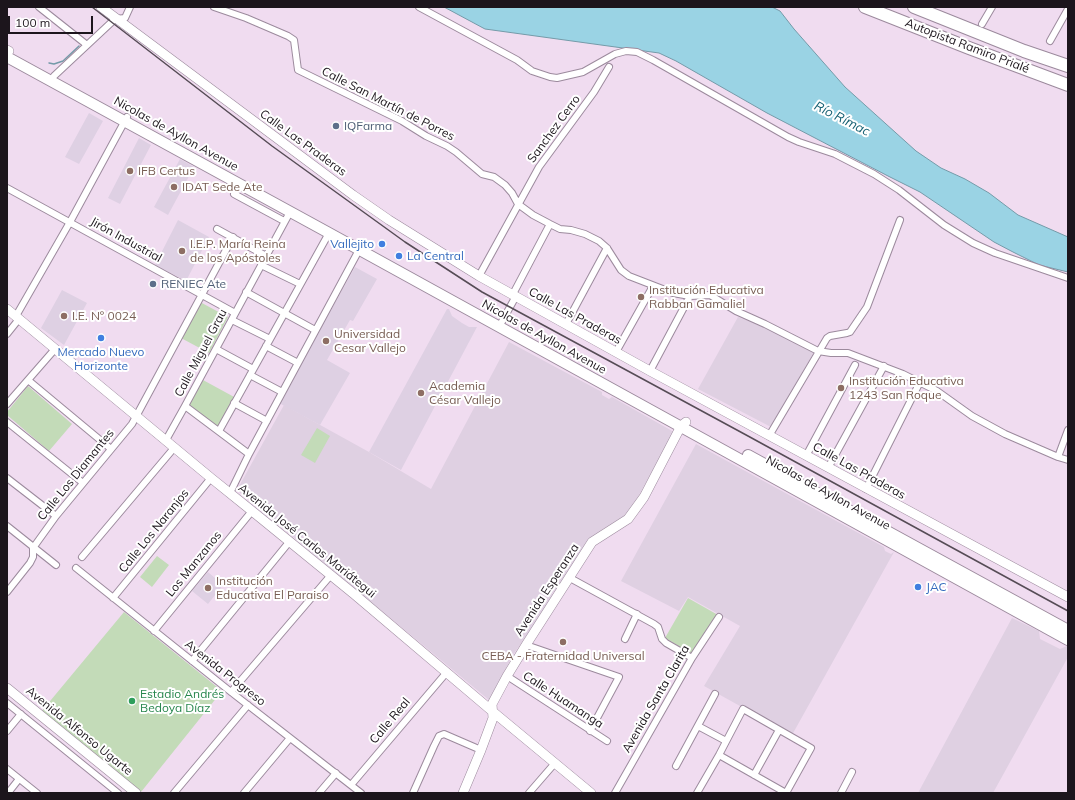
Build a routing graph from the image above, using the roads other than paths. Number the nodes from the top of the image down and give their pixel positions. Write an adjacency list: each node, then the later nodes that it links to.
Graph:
1 (39, 7): 13 (street)
2 (101, 7): 10 (street, Calle Las Praderas)
3 (216, 7): 22 (street, Calle San Martín de Porres)
4 (419, 7): 36 (street)
5 (866, 7): 18 (highway, Autopista Ramiro Prialé)
6 (914, 7): 15 (highway, Autopista Ramiro Prialé)
7 (992, 7): 11 (street)
8 (130, 9): 10 (street)
9 (1068, 9): 12 (street)
10 (116, 19): 13 (street); 35 (street, Calle Las Praderas)
11 (982, 24)
12 (1050, 42)
13 (87, 45): 17 (street)
14 (8, 54): 17 (main road, Nicolas de Ayllon Avenue); 19 (main road, Nicolas de Ayllon Avenue)
15 (1068, 66)
16 (609, 67): 22 (street, Sanchez Cerro)
17 (54, 76): 19 (main road, Nicolas de Ayllon Avenue)
18 (1068, 85)
19 (126, 119): 23 (main road, Nicolas de Ayllon Avenue); 26 (street); 48 (main road, Nicolas de Ayllon Avenue)
20 (7, 188): 26 (street, Jirón Industrial)
21 (234, 194): 25 (street)
22 (518, 204): 27 (street, Calle San Martín de Porres); 35 (street, Sanchez Cerro)
23 (290, 212): 25 (street, Calle Miguel Grau); 29 (main road, Nicolas de Ayllon Avenue)
24 (900, 220): 56 (street)
25 (284, 221): 33 (street, Calle Miguel Grau)
26 (70, 222): 40 (street, Jirón Industrial); 46 (street)
27 (550, 224): 31 (street, Calle San Martín de Porres); 41 (street)
28 (217, 229): 30 (street)
29 (329, 232): 32 (main road, Nicolas de Ayllon Avenue); 37 (street)
30 (233, 238): 33 (street); 40 (street, Calle Los Diamantes)
31 (607, 248): 38 (street, Calle San Martín de Porres); 49 (street)
32 (359, 250): 48 (main road, Nicolas de Ayllon Avenue); 50 (street)
33 (266, 256): 34 (street, Calle Miguel Grau)
34 (261, 265): 37 (street); 39 (street, Calle Miguel Grau)
35 (479, 276): 41 (street, Calle Las Praderas)
36 (1068, 278)
37 (300, 284): 45 (street)
38 (653, 286): 42 (street, Calle San Martín de Porres); 57 (street)
39 (246, 292): 44 (street, Calle Miguel Grau); 45 (street)
40 (202, 294): 44 (street, Jirón Industrial); 70 (street, Calle Los Diamantes)
41 (514, 295): 48 (street); 49 (street, Calle Las Praderas)
42 (690, 296): 56 (street, Calle San Martín de Porres); 62 (street)
43 (7, 308): 46 (street, Avenida José Carlos Mariátegui)
44 (235, 312): 47 (street, Calle Miguel Grau)
45 (284, 313): 50 (street); 52 (street)
46 (18, 317): 51 (street); 54 (street, Avenida José Carlos Mariátegui)
47 (232, 320): 52 (street); 55 (street, Calle Miguel Grau)
48 (500, 324): 73 (main road, Nicolas de Ayllon Avenue)
49 (566, 324): 57 (street, Calle Las Praderas)
50 (315, 330): 58 (street)
51 (7, 334)
52 (270, 339): 53 (street)
53 (266, 346): 58 (street); 61 (street)
54 (55, 348): 64 (street); 70 (street, Avenida José Carlos Mariátegui)
55 (216, 349): 61 (street); 69 (street, Calle Miguel Grau)
56 (818, 351): 60 (street, Calle San Martín de Porres); 76 (street)
57 (616, 352): 62 (street, Calle Las Praderas)
58 (298, 363): 66 (street)
59 (855, 365): 81 (street)
60 (884, 366): 65 (street, Calle San Martín de Porres); 84 (street)
61 (253, 369): 63 (street)
62 (650, 372): 76 (street, Calle Las Praderas)
63 (250, 375): 66 (street); 67 (street)
64 (28, 380): 68 (street); 79 (street)
65 (920, 382): 82 (street, Calle San Martín de Porres); 88 (street)
66 (282, 392): 71 (street)
67 (234, 403): 71 (street); 75 (street)
68 (7, 404)
69 (185, 406): 75 (street); 77 (street, Calle Miguel Grau)
70 (136, 416): 77 (street, Avenida José Carlos Mariátegui); 79 (street, Calle Los Diamantes)
71 (267, 421): 80 (street)
72 (7, 422): 87 (street)
73 (683, 424): 99 (street, Avenida Esperanza); 106 (main road, Nicolas de Ayllon Avenue)
74 (1068, 430): 82 (street)
75 (219, 431): 80 (street)
76 (770, 436): 81 (street, Calle Las Praderas)
77 (166, 440): 78 (street, Avenida José Carlos Mariátegui)
78 (174, 448): 86 (street, Avenida José Carlos Mariátegui); 95 (street)
79 (111, 449): 87 (street, Calle Los Diamantes)
80 (249, 454): 89 (street)
81 (806, 456): 84 (street, Calle Las Praderas)
82 (1058, 457): 83 (street, Calle San Martín de Porres)
83 (1068, 460)
84 (828, 468): 88 (street, Calle Las Praderas)
85 (7, 478): 91 (street)
86 (211, 478): 89 (street, Avenida José Carlos Mariátegui); 102 (street, Calle Los Naranjos)
87 (83, 483): 91 (street, Calle Los Diamantes)
88 (866, 489): 101 (street, Calle Las Praderas)
89 (230, 493): 90 (street, Avenida José Carlos Mariátegui)
90 (252, 511): 93 (street, Avenida José Carlos Mariátegui); 105 (street, Los Manzanos)
91 (56, 516): 94 (street, Calle Los Diamantes)
92 (7, 526): 94 (street)
93 (290, 542): 98 (street, Avenida José Carlos Mariátegui); 110 (street)
94 (33, 548): 96 (street); 100 (street, Calle Los Diamantes)
95 (82, 557)
96 (56, 565)
97 (76, 568): 102 (street, Avenida Progreso)
98 (331, 575): 111 (street, Avenida José Carlos Mariátegui); 114 (street)
99 (570, 578): 103 (street); 108 (street, Avenida Esperanza)
100 (7, 592)
101 (1068, 597)
102 (113, 598): 105 (street, Avenida Progreso)
103 (636, 614): 107 (street); 109 (street)
104 (719, 616): 109 (street, Avenida Santa Clarita)
105 (154, 631): 110 (street, Avenida Progreso)
106 (1068, 636)
107 (625, 639)
108 (526, 645): 112 (street, Avenida Esperanza); 123 (street)
109 (692, 658): 151 (street, Avenida Santa Clarita)
110 (192, 661): 114 (street, Avenida Progreso)
111 (447, 672): 118 (street, Avenida José Carlos Mariátegui); 136 (street, Calle Real)
112 (507, 676): 118 (street, Avenida Esperanza); 123 (street, Calle Huamanga)
113 (7, 688): 142 (street, Avenida Alfonso Ugarte)
114 (231, 692): 117 (street, Avenida Progreso)
115 (716, 694): 120 (street)
116 (7, 703): 119 (street, Avenida Alfonso Ugarte)
117 (248, 705): 124 (street, Avenida Progreso); 143 (street)
118 (492, 711): 127 (street, Avenida Esperanza); 129 (street, Avenida José Carlos Mariátegui)
119 (21, 714): 122 (street); 137 (street, Avenida Alfonso Ugarte)
120 (698, 726): 126 (street); 130 (street)
121 (779, 730): 126 (street); 134 (street); 152 (street)
122 (7, 731)
123 (590, 731): 125 (street, Calle Huamanga)
124 (290, 738): 133 (street, Avenida Progreso); 144 (street)
125 (607, 741)
126 (726, 741): 128 (street)
127 (481, 750): 147 (street); 148 (street, Avenida Esperanza)
128 (719, 755): 134 (street); 138 (street)
129 (555, 763): 149 (street); 150 (street, Avenida José Carlos Mariátegui)
130 (676, 766)
131 (7, 769): 135 (street)
132 (852, 772): 153 (street)
133 (336, 773): 136 (street, Avenida Progreso); 145 (street)
134 (754, 775): 152 (street)
135 (19, 779): 139 (street); 140 (street)
136 (351, 785): 146 (street, Avenida Progreso)
137 (110, 791): 141 (street, Avenida Alfonso Ugarte)
138 (700, 792)
139 (8, 793)
140 (37, 793)
141 (118, 793)
142 (136, 793)
143 (174, 793)
144 (244, 793)
145 (319, 793)
146 (361, 793)
147 (413, 793)
148 (463, 793)
149 (529, 793)
150 (591, 793)
151 (615, 793)
152 (786, 793)
153 (841, 793)

